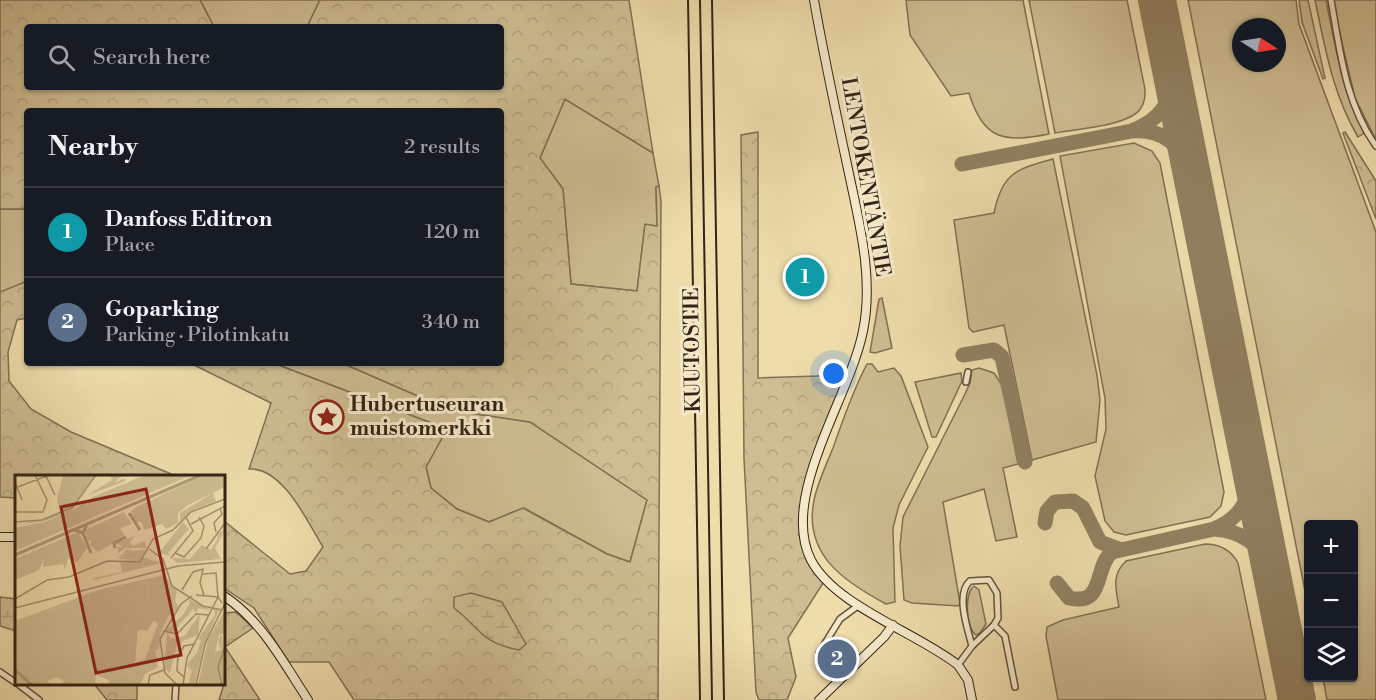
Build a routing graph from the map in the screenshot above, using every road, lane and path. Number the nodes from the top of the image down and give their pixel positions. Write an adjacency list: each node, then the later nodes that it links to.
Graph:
1 (694, 0): 23 (highway, KUUTOSTIE)
2 (706, 0): 24 (highway, KUUTOSTIE)
3 (814, 0): 9 (street, LENTOKENTÄNTIE)
4 (1331, 0): 5 (street)
5 (1376, 146)
6 (968, 372): 7 (street)
7 (966, 382)
8 (225, 597): 22 (street)
9 (859, 604): 10 (street, LENTOKENTÄNTIE); 16 (street)
10 (893, 625): 13 (street, LENTOKENTÄNTIE); 16 (street)
11 (994, 625): 12 (street); 12 (street); 19 (street)
12 (972, 646): 13 (street)
13 (958, 665): 26 (street)
14 (0, 672): 15 (street)
15 (15, 682)
16 (838, 683): 25 (street)
17 (20, 685): 20 (street)
18 (176, 685): 21 (street)
19 (1015, 687)
20 (39, 700)
21 (175, 700)
22 (308, 700)
23 (706, 700)
24 (718, 700)
25 (819, 700)
26 (972, 700)

